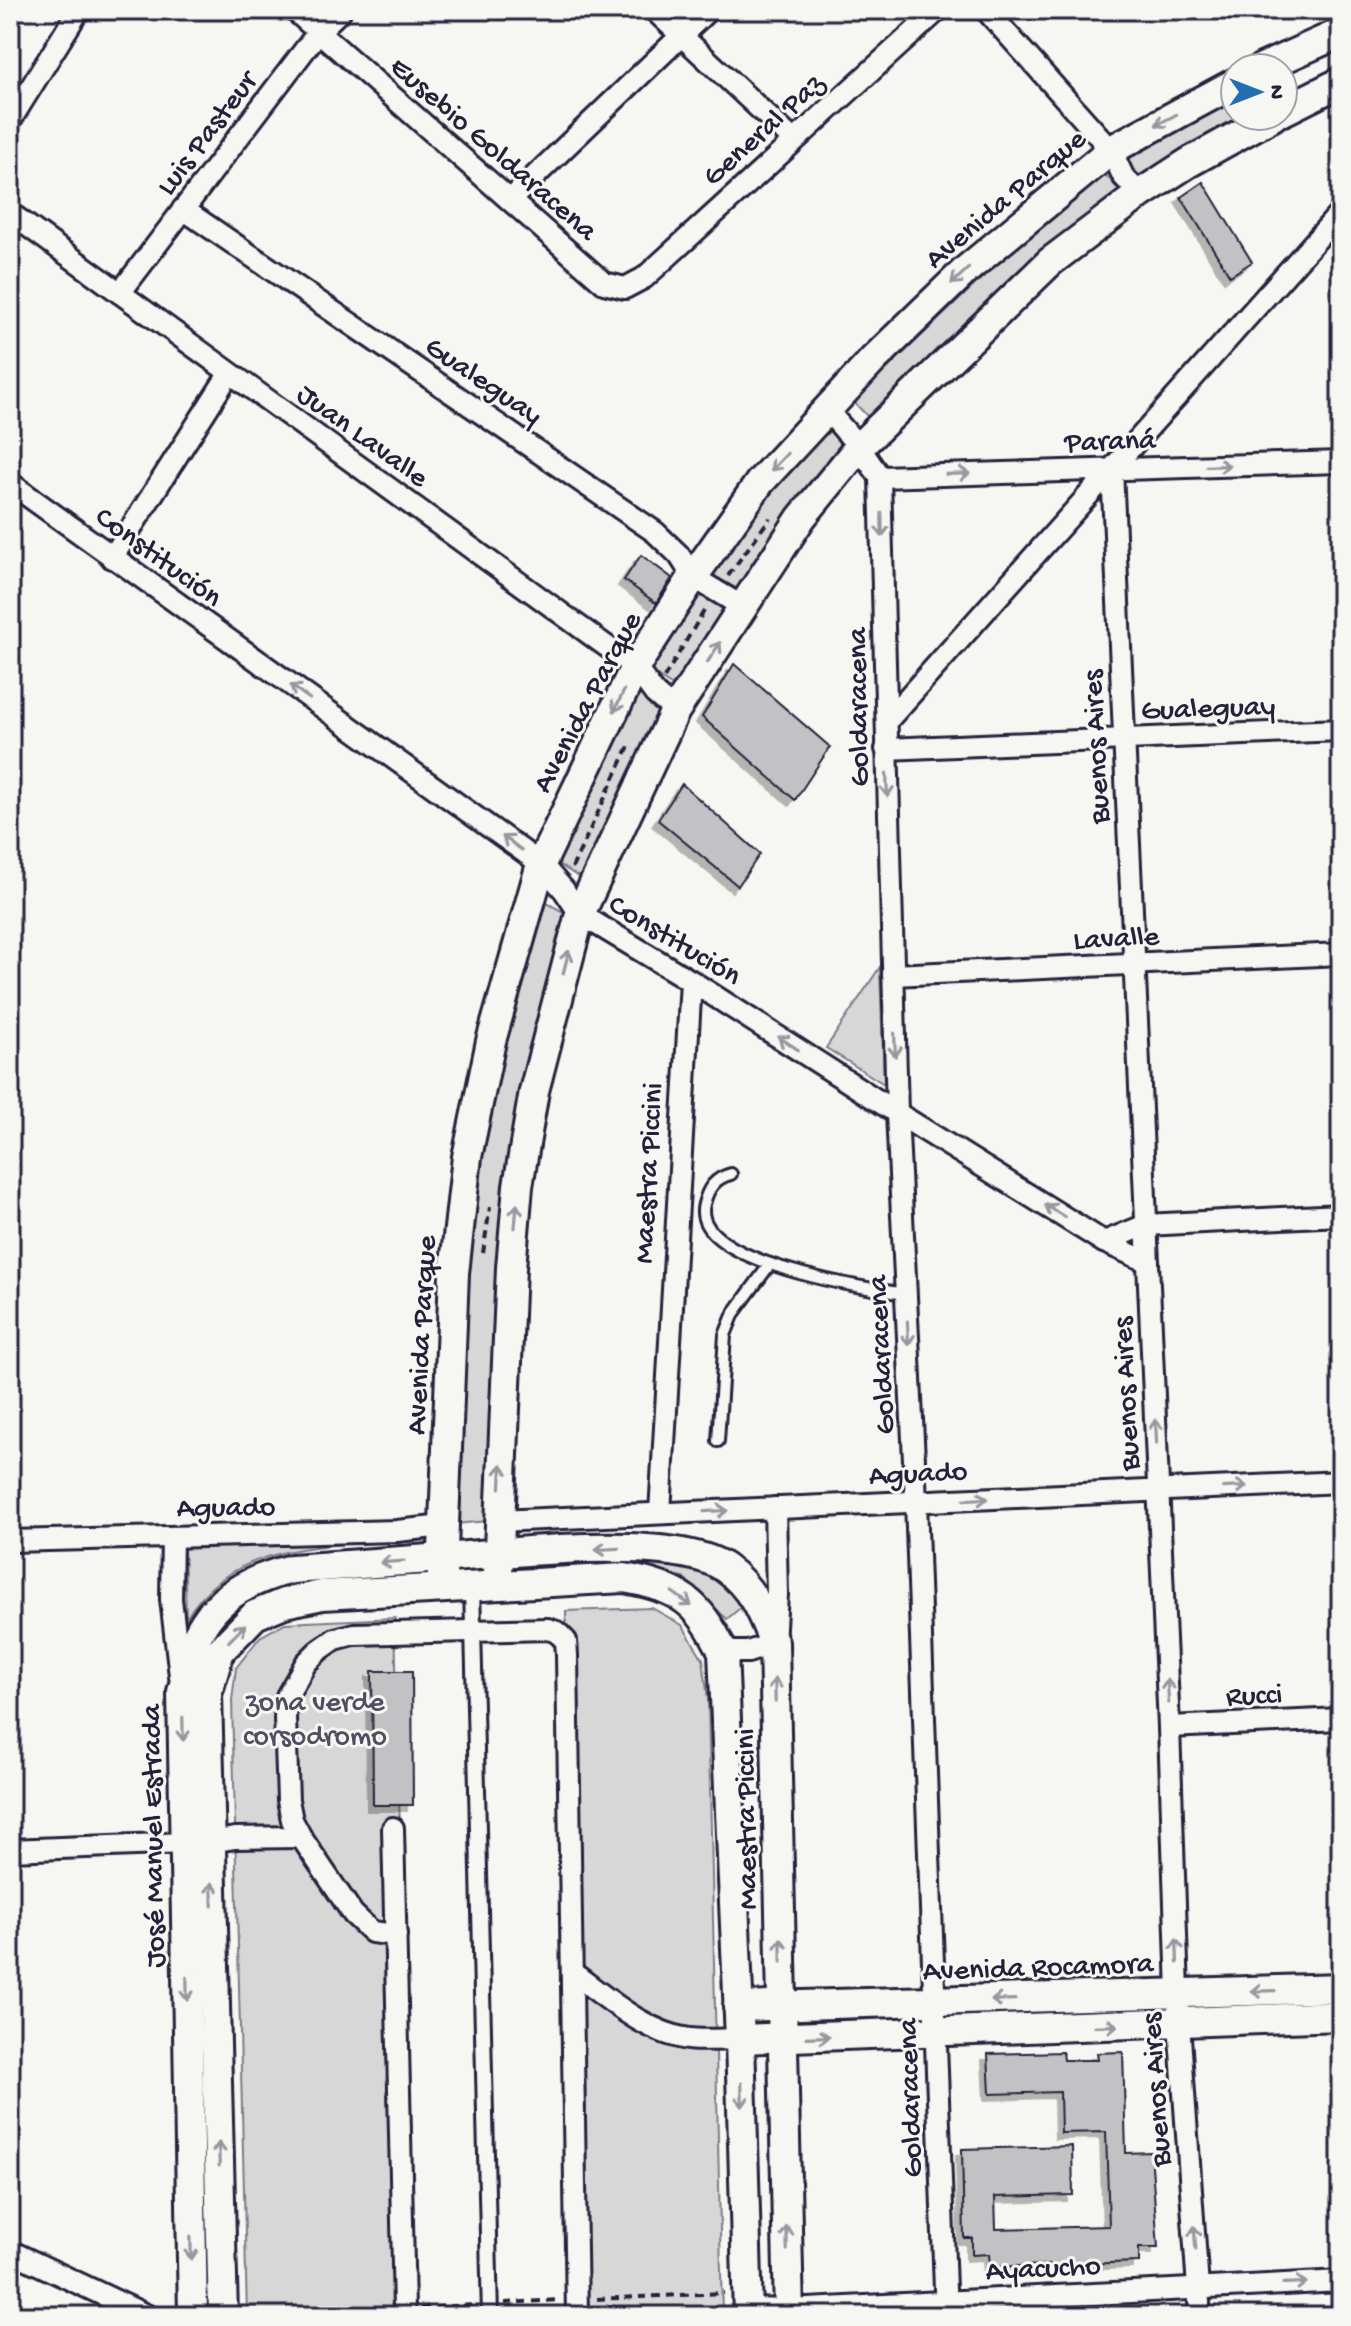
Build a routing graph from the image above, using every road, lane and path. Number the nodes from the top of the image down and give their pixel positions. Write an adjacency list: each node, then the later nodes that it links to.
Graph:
1 (79, 10): 15 (street)
2 (294, 10): 8 (street, Eusebio Goldaracena)
3 (341, 10): 8 (street, Luis Pasteur)
4 (654, 10): 10 (street)
5 (708, 10): 10 (street)
6 (938, 10): 17 (street, General Paz)
7 (986, 10): 18 (street)
8 (319, 31): 20 (street, Eusebio Goldaracena); 21 (street, Luis Pasteur)
9 (1338, 31): 11 (main road)
10 (680, 36): 17 (street); 20 (street)
11 (1295, 52)
12 (1341, 82): 14 (main road)
13 (1219, 92): 18 (main road, Avenida Parque, one-way to 18)
14 (1299, 103)
15 (10, 121)
16 (1244, 132): 19 (main road)
17 (793, 140): 24 (street, General Paz)
18 (1111, 150): 19 (street); 27 (main road, Avenida Parque, one-way to 27)
19 (1140, 194): 28 (main road)
20 (510, 200): 24 (street, Eusebio Goldaracena)
21 (183, 209): 25 (street, Luis Pasteur); 34 (street, Gualeguay)
22 (1341, 212): 30 (street)
23 (10, 213): 25 (street, Juan Lavalle)
24 (625, 288)
25 (120, 293): 26 (street, Juan Lavalle)
26 (229, 374): 33 (street); 37 (street, Juan Lavalle)
27 (827, 410): 28 (street); 34 (main road, Avenida Parque, one-way to 34)
28 (859, 447): 31 (street); 36 (main road)
29 (1341, 462): 30 (street, Paraná, one-way to 29)
30 (1112, 469): 31 (street, Paraná, one-way to 30); 40 (street); 42 (street, Buenos Aires)
31 (880, 477): 40 (street, Goldaracena, one-way to 40)
32 (10, 483): 33 (street, Constitución)
33 (112, 558): 45 (street, Constitución, one-way to 33)
34 (693, 577): 36 (street, Gualeguay); 37 (main road, Avenida Parque)
35 (711, 600): 38 (path)
36 (743, 607): 39 (main road, one-way to 36)
37 (635, 667): 39 (street, Juan Lavalle); 45 (main road, Avenida Parque, one-way to 45)
38 (663, 680)
39 (675, 711): 47 (main road)
40 (887, 721): 44 (street, Goldaracena)
41 (1341, 730): 42 (street, Gualeguay)
42 (1124, 740): 44 (street, Gualeguay); 49 (street, Buenos Aires)
43 (630, 745): 46 (path)
44 (886, 749): 50 (street, Goldaracena, one-way to 50)
45 (541, 864): 47 (street, Constitución); 67 (main road, Avenida Parque)
46 (570, 871)
47 (580, 914): 51 (street, Constitución); 66 (main road, one-way to 47)
48 (1341, 954): 49 (street, Lavalle)
49 (1135, 965): 50 (street, Lavalle); 55 (street, Buenos Aires)
50 (893, 975): 52 (street, Goldaracena, one-way to 52)
51 (691, 981): 52 (street, Constitución, one-way to 51); 65 (street, Maestra Piccini)
52 (897, 1113): 56 (street, Constitución, one-way to 52); 59 (street, Goldaracena)
53 (731, 1174): 58 (lane)
54 (1341, 1215): 55 (street)
55 (1146, 1225): 56 (street); 57 (street, Buenos Aires)
56 (1104, 1242): 57 (street, Constitución)
57 (1148, 1262): 62 (street, Buenos Aires, one-way to 57)
58 (770, 1264): 59 (lane); 60 (lane)
59 (906, 1294): 63 (street, Goldaracena, one-way to 63)
60 (718, 1441)
61 (1341, 1482): 62 (street, Aguado, one-way to 61)
62 (1159, 1490): 63 (street, Aguado, one-way to 62); 79 (street, Buenos Aires, one-way to 62)
63 (916, 1501): 64 (street, Aguado); 88 (street, Goldaracena)
64 (775, 1508): 65 (street, Aguado, one-way to 64); 75 (street)
65 (660, 1513): 66 (street, Aguado)
66 (498, 1521): 70 (main road)
67 (444, 1526): 68 (street, Aguado); 71 (main road, Avenida Parque)
68 (172, 1537): 69 (street, Aguado); 77 (street)
69 (10, 1541)
70 (498, 1554): 71 (main road, José Manuel Estrada); 72 (main road); 75 (main road, Maestra Piccini, one-way to 70)
71 (442, 1558): 73 (main road, Avenida Parque); 77 (main road, José Manuel Estrada, one-way to 77)
72 (485, 1586): 73 (main road, Maestra Piccini); 74 (street); 76 (main road, Maestra Piccini, one-way to 76)
73 (442, 1589): 82 (main road, Maestra Piccini, one-way to 73)
74 (473, 1631): 81 (street); 85 (street); 102 (street)
75 (774, 1643): 76 (street); 90 (main road, Maestra Piccini, one-way to 75)
76 (723, 1652): 89 (main road, Maestra Piccini)
77 (182, 1692): 82 (main road, José Manuel Estrada, one-way to 82)
78 (1341, 1719): 79 (street, Rucci)
79 (1169, 1727): 87 (street, Buenos Aires, one-way to 79)
80 (393, 1828): 84 (street)
81 (301, 1837): 82 (street); 84 (street)
82 (198, 1843): 83 (street); 105 (main road, José Manuel Estrada, one-way to 105); 106 (main road, José Manuel Estrada, one-way to 82)
83 (10, 1850)
84 (396, 1935): 107 (street)
85 (573, 1973): 94 (street); 100 (street)
86 (1341, 1988): 87 (main road, Avenida Rocamora, one-way to 87)
87 (1178, 1994): 88 (main road, Avenida Rocamora, one-way to 88); 92 (street, Buenos Aires)
88 (935, 2003): 90 (main road, Avenida Rocamora); 93 (street, Goldaracena)
89 (738, 2007): 90 (main road, Avenida Rocamora); 94 (main road, Maestra Piccini)
90 (783, 2007): 95 (main road, Maestra Piccini)
91 (1341, 2016): 92 (main road, Avenida Rocamora)
92 (1179, 2023): 93 (main road, Avenida Rocamora, one-way to 92); 98 (street, Buenos Aires, one-way to 92)
93 (936, 2032): 95 (main road, Avenida Rocamora, one-way to 93); 101 (street, Goldaracena)
94 (740, 2039): 95 (main road, Avenida Rocamora); 99 (main road, Maestra Piccini, one-way to 99)
95 (783, 2039): 103 (main road, Maestra Piccini, one-way to 95)
96 (10, 2251): 104 (street)
97 (1341, 2281): 98 (street, Ayacucho, one-way to 97)
98 (1199, 2287): 101 (street, Ayacucho); 108 (street, Buenos Aires)
99 (748, 2306): 100 (path); 103 (street, Ayacucho)
100 (577, 2308): 102 (path)
101 (945, 2309): 103 (street, Ayacucho)
102 (490, 2310)
103 (789, 2313)
104 (148, 2316)
105 (193, 2316)
106 (223, 2316)
107 (399, 2316)
108 (1200, 2316)

